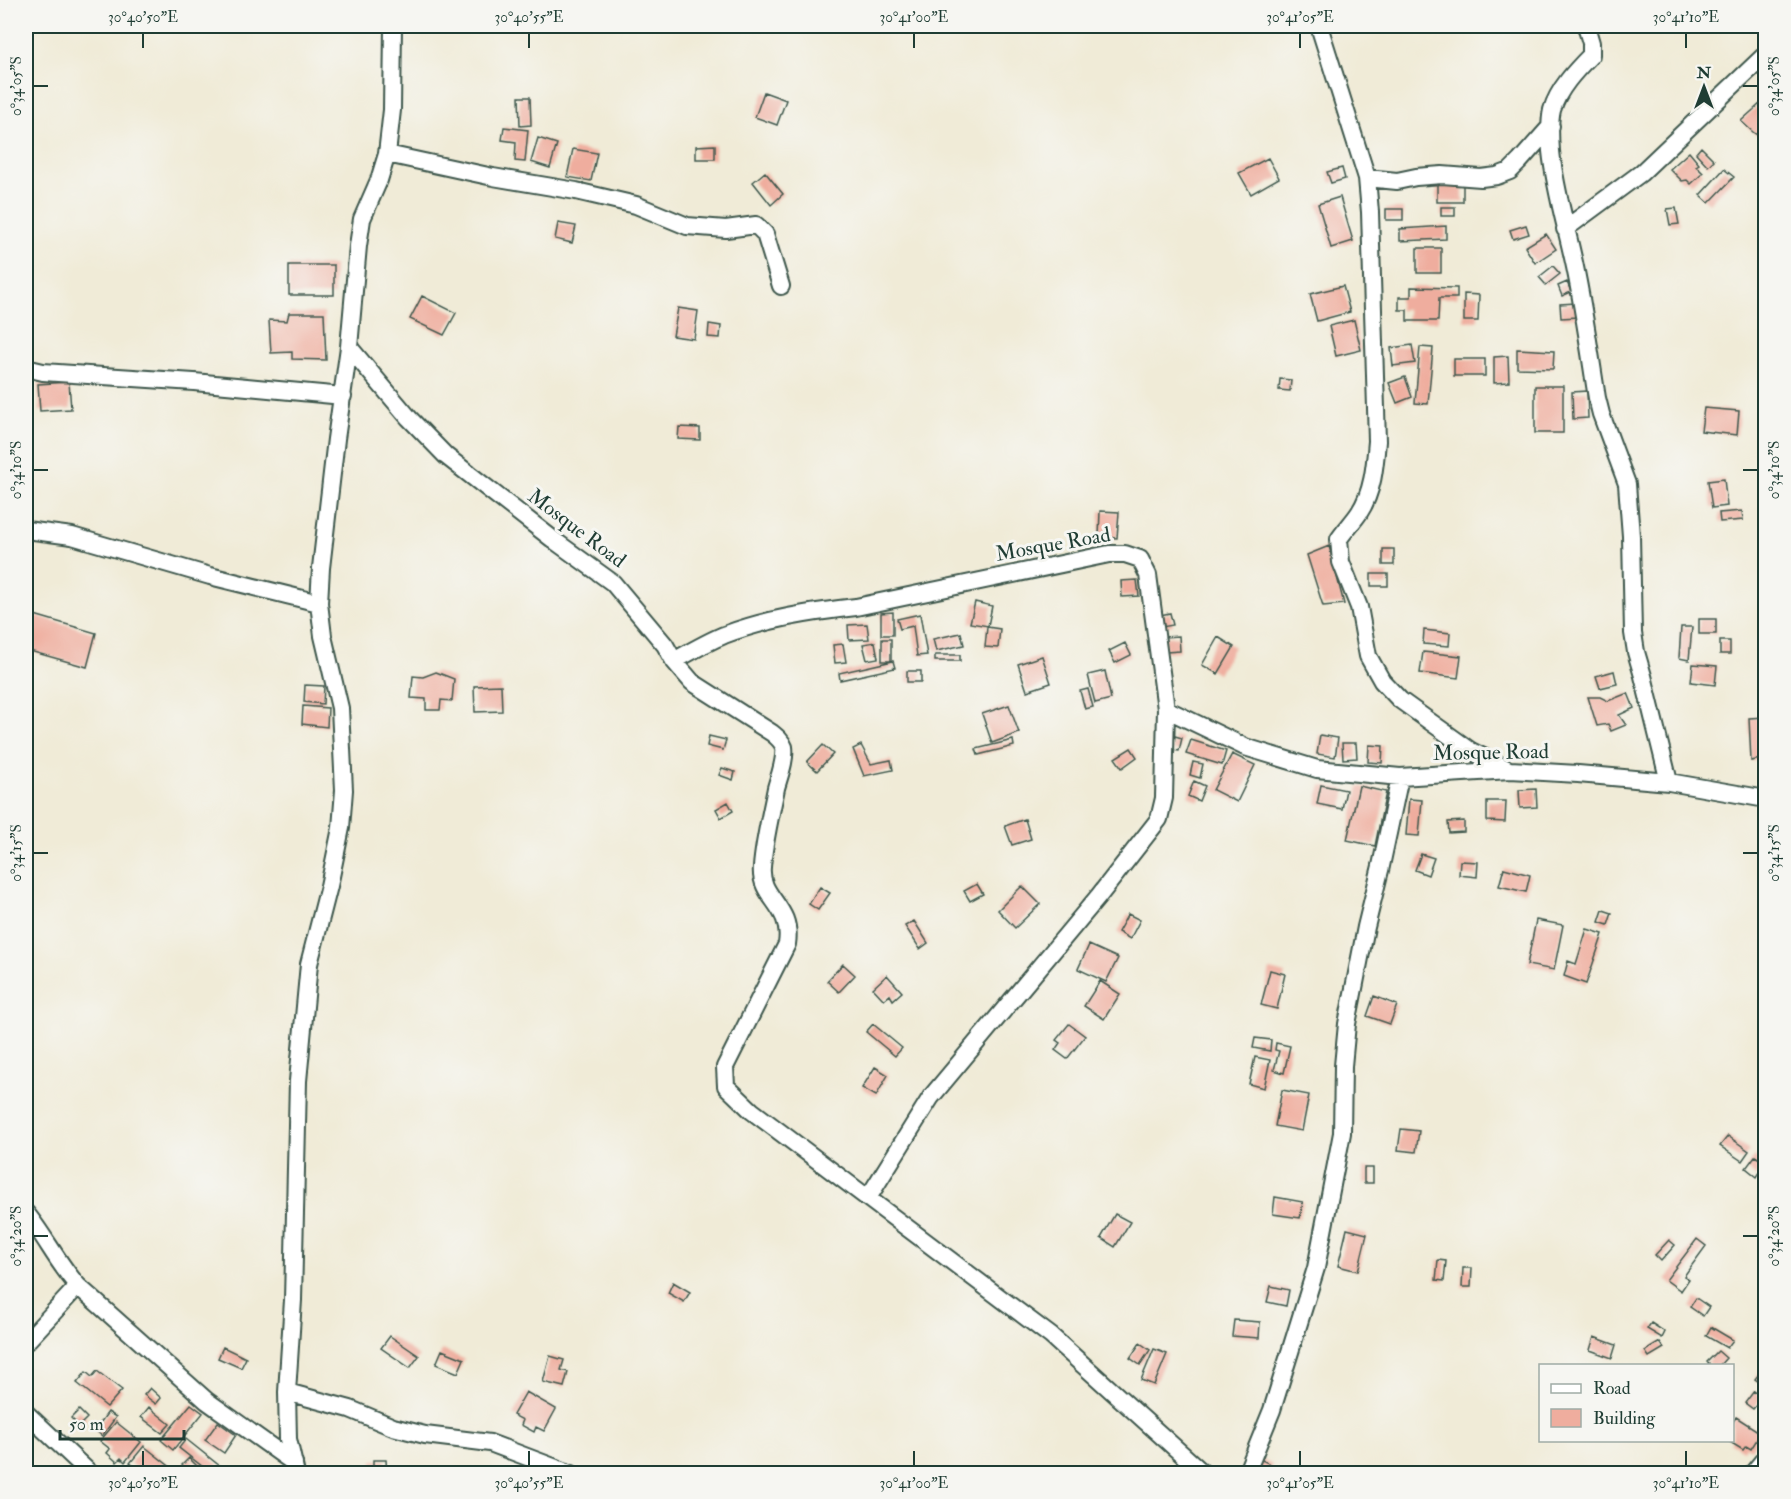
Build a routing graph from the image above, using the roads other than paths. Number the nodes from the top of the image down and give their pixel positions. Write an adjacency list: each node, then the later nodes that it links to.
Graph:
1 (393, 26): 6 (street)
2 (1319, 26): 7 (street)
3 (1586, 26): 5 (street)
4 (1766, 54): 8 (street)
5 (1551, 126): 7 (street); 8 (street)
6 (387, 154): 9 (street); 10 (street)
7 (1367, 178): 17 (street)
8 (1565, 229): 19 (street)
9 (781, 286)
10 (350, 347): 12 (street); 15 (street, Mosque Road)
11 (26, 368): 12 (street)
12 (342, 396): 14 (street)
13 (26, 530): 14 (street)
14 (320, 603): 25 (street)
15 (674, 661): 16 (street, Mosque Road); 21 (street)
16 (1166, 710): 18 (street, Mosque Road); 21 (street)
17 (1510, 770): 18 (street, Mosque Road); 19 (street, Mosque Road)
18 (1400, 777): 32 (street)
19 (1669, 782): 20 (street, Mosque Road)
20 (1766, 799)
21 (868, 1198): 31 (street)
22 (26, 1213): 23 (street)
23 (78, 1286): 24 (street); 28 (street)
24 (26, 1342)
25 (287, 1392): 28 (street); 30 (street)
26 (26, 1413): 29 (street)
27 (1766, 1457): 33 (street)
28 (295, 1468)
29 (91, 1473)
30 (572, 1473)
31 (1204, 1473)
32 (1246, 1473)
33 (1752, 1473)

